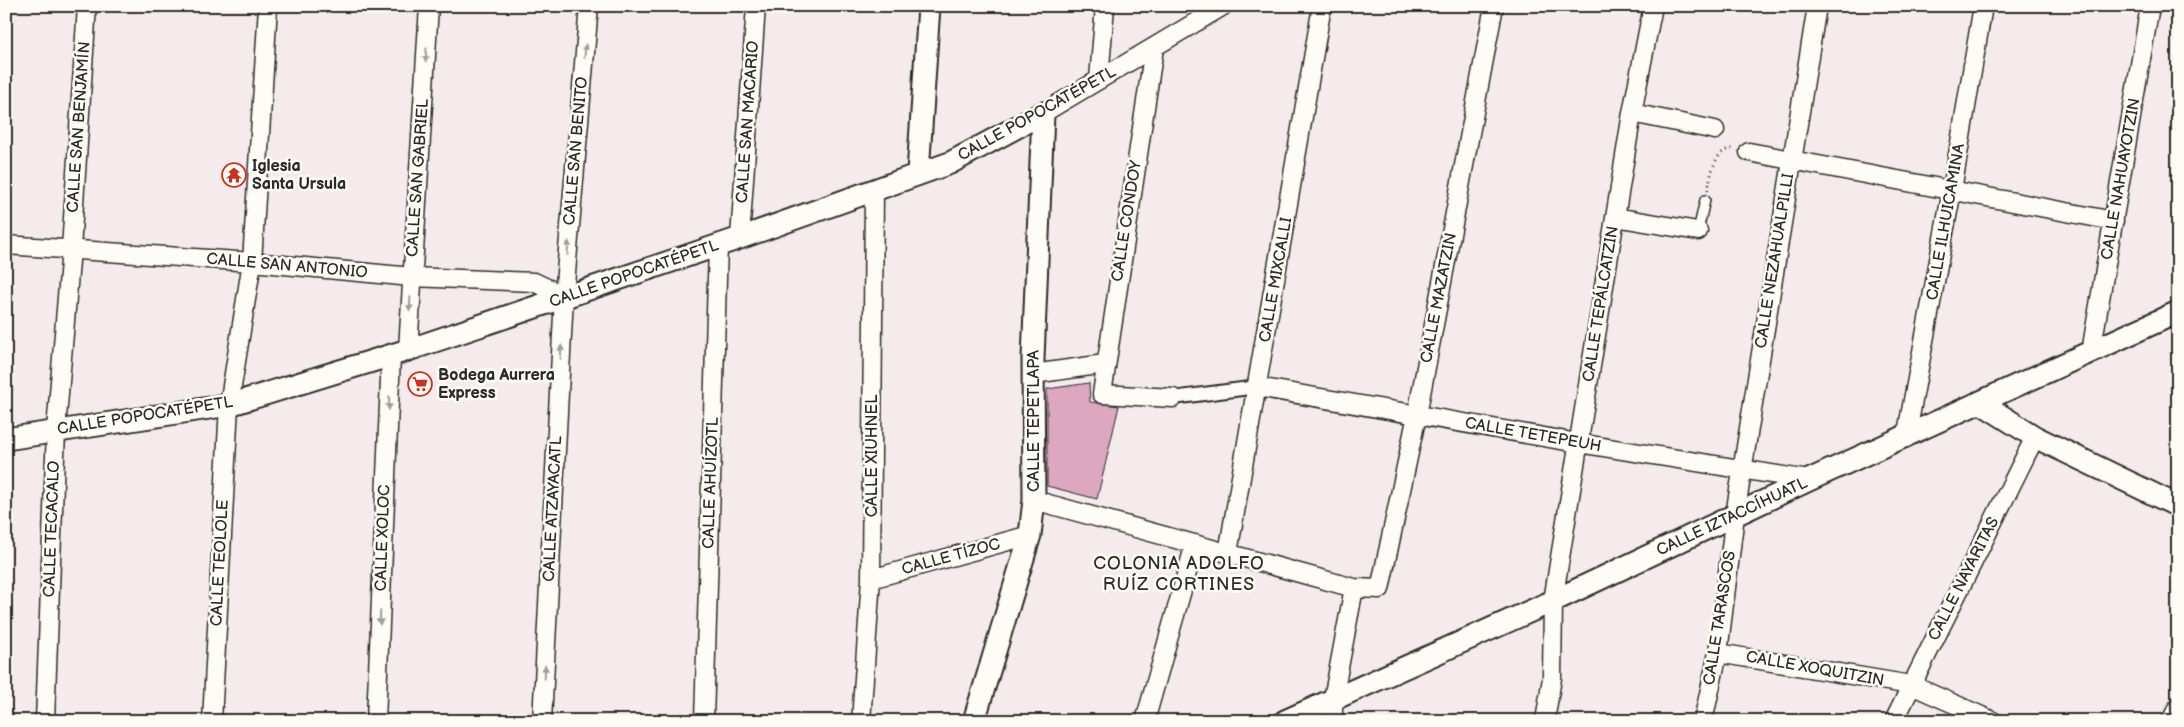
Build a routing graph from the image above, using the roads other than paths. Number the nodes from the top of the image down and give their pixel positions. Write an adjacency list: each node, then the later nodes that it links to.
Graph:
1 (87, 6): 32 (street, CALLE SAN BENJAMÍN)
2 (268, 6): 33 (street, CALLE TEOLOLE)
3 (430, 6): 34 (street, CALLE SAN GABRIEL, one-way to 34)
4 (588, 6): 35 (street, CALLE SAN BENITO, one-way to 4)
5 (756, 6): 29 (street, CALLE SAN MACARIO)
6 (929, 6): 22 (street)
7 (1105, 6): 16 (street)
8 (1224, 6): 15 (street, CALLE POPOCATÉPETL)
9 (1322, 6): 41 (street, CALLE MIXCALLI)
10 (1494, 6): 45 (street, CALLE MAZATZIN)
11 (1652, 6): 18 (street, CALLE TEPÁLCATZIN)
12 (1816, 6): 21 (street, CALLE NEZAHUALPILLI)
13 (1983, 6): 23 (street, CALLE ILHUICAMINA)
14 (2150, 6): 27 (street, CALLE NAHUAYOTZIN)
15 (1154, 48): 16 (street, CALLE POPOCATÉPETL); 39 (street, CALLE CONDOY)
16 (1099, 80): 17 (street, CALLE POPOCATÉPETL)
17 (1043, 113): 22 (street, CALLE POPOCATÉPETL); 40 (street, CALLE TEPETLAPA)
18 (1632, 113): 19 (street); 26 (street, CALLE TEPÁLCATZIN)
19 (1715, 130)
20 (1749, 152): 21 (street)
21 (1792, 159): 23 (street); 51 (street, CALLE NEZAHUALPILLI)
22 (918, 173): 24 (street, CALLE POPOCATÉPETL)
23 (1952, 190): 27 (street); 48 (street, CALLE ILHUICAMINA)
24 (874, 191): 29 (street, CALLE POPOCATÉPETL); 59 (street, CALLE XIUHNEL)
25 (1705, 200): 28 (lane)
26 (1615, 217): 28 (street); 50 (street, CALLE TEPÁLCATZIN)
27 (2114, 221): 38 (street, CALLE NAHUAYOTZIN)
28 (1698, 231)
29 (740, 238): 31 (street, CALLE POPOCATÉPETL)
30 (6, 245): 32 (street, CALLE SAN ANTONIO)
31 (718, 245): 35 (street, CALLE POPOCATÉPETL); 70 (street, CALLE AHUÍZOTL)
32 (71, 249): 33 (street, CALLE SAN ANTONIO); 46 (street, CALLE TECACALO)
33 (252, 262): 34 (street, CALLE SAN ANTONIO); 44 (street, CALLE TEOLOLE)
34 (412, 277): 35 (street, CALLE SAN ANTONIO); 37 (street, CALLE SAN GABRIEL, one-way to 37)
35 (564, 296): 37 (street, CALLE POPOCATÉPETL); 69 (street, CALLE ATZAYACATL, one-way to 35)
36 (2178, 312): 38 (street, CALLE IZTACCÍHUATL)
37 (399, 352): 44 (street, CALLE POPOCATÉPETL); 68 (street, CALLE XOLOC, one-way to 68)
38 (2091, 352): 43 (street, CALLE IZTACCÍHUATL)
39 (1105, 364): 40 (street); 42 (street, CALLE CONDOY)
40 (1033, 374): 53 (street, CALLE TEPETLAPA)
41 (1257, 387): 42 (street); 45 (street, CALLE TETEPEUH); 58 (street, CALLE MIXCALLI)
42 (1173, 398)
43 (1981, 404): 47 (street); 48 (street, CALLE IZTACCÍHUATL)
44 (229, 405): 46 (street, CALLE POPOCATÉPETL); 67 (street, CALLE TEOLOLE)
45 (1417, 415): 50 (street, CALLE TETEPEUH); 60 (street, CALLE MAZATZIN)
46 (56, 430): 49 (street, CALLE POPOCATÉPETL); 66 (street, CALLE TECACALO)
47 (2035, 437): 54 (street); 63 (street, CALLE NAYARITAS)
48 (1906, 438): 52 (street, CALLE IZTACCÍHUATL)
49 (6, 439)
50 (1578, 443): 51 (street, CALLE TETEPEUH); 61 (street, CALLE TEPÁLCATZIN)
51 (1743, 469): 52 (street, CALLE TETEPEUH); 55 (street, CALLE NEZAHUALPILLI)
52 (1809, 480): 55 (street, CALLE IZTACCÍHUATL)
53 (1034, 500): 56 (street, CALLE TEPETLAPA); 57 (street)
54 (2178, 506)
55 (1735, 515): 61 (street, CALLE IZTACCÍHUATL); 62 (street, CALLE TARASCOS)
56 (1030, 535): 59 (street, CALLE TÍZOC); 72 (street, CALLE TEPETLAPA)
57 (1195, 544): 58 (street); 73 (street)
58 (1228, 553): 60 (street)
59 (871, 579): 71 (street, CALLE XIUHNEL)
60 (1354, 588): 64 (street)
61 (1553, 601): 64 (street, CALLE IZTACCÍHUATL); 76 (street, CALLE TEPÁLCATZIN)
62 (1718, 652): 63 (street, CALLE XOQUITZIN); 77 (street, CALLE TARASCOS)
63 (1911, 685): 78 (street, CALLE NAYARITAS); 79 (street, CALLE XOQUITZIN)
64 (1334, 699): 74 (street, CALLE IZTACCÍHUATL); 75 (street)
65 (2178, 707): 80 (street)
66 (45, 721)
67 (212, 721)
68 (376, 721)
69 (542, 721)
70 (704, 721)
71 (862, 721)
72 (974, 721)
73 (1145, 721)
74 (1285, 721)
75 (1333, 721)
76 (1545, 721)
77 (1703, 721)
78 (1894, 721)
79 (1993, 721)
80 (2171, 721)

